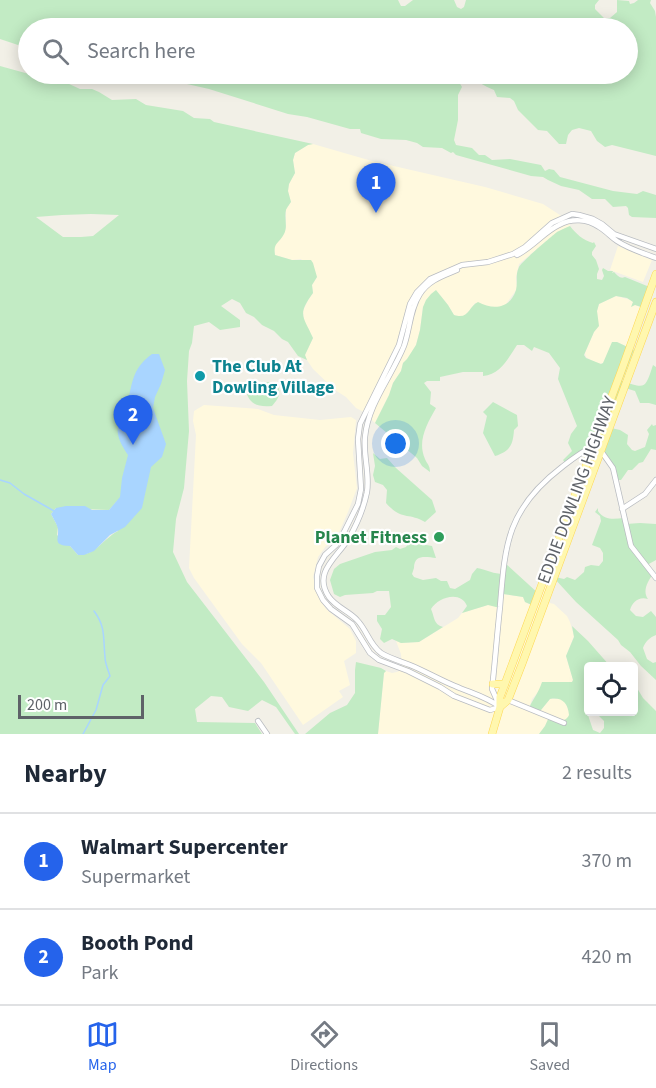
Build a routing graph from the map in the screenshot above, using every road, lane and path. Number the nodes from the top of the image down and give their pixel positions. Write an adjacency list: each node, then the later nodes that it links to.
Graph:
1 (624, 242): 2 (street); 3 (street); 14 (street); 14 (street)
2 (656, 249)
3 (656, 258)
4 (656, 274): 6 (main road, EDDIE DOWLING HIGHWAY)
5 (656, 302): 7 (main road, EDDIE DOWLING HIGHWAY)
6 (592, 447): 7 (street); 11 (street); 12 (main road, EDDIE DOWLING HIGHWAY)
7 (601, 451): 9 (street); 13 (main road, EDDIE DOWLING HIGHWAY)
8 (656, 480): 9 (street)
9 (622, 509): 10 (street)
10 (656, 578)
11 (493, 684): 12 (main road); 14 (street)
12 (505, 684): 14 (main road, EDDIE DOWLING HIGHWAY)
13 (508, 700): 14 (main road, EDDIE DOWLING HIGHWAY); 16 (street)
14 (500, 707): 18 (main road, EDDIE DOWLING HIGHWAY)
15 (258, 721): 17 (street)
16 (564, 723)
17 (267, 734)
18 (492, 734)

